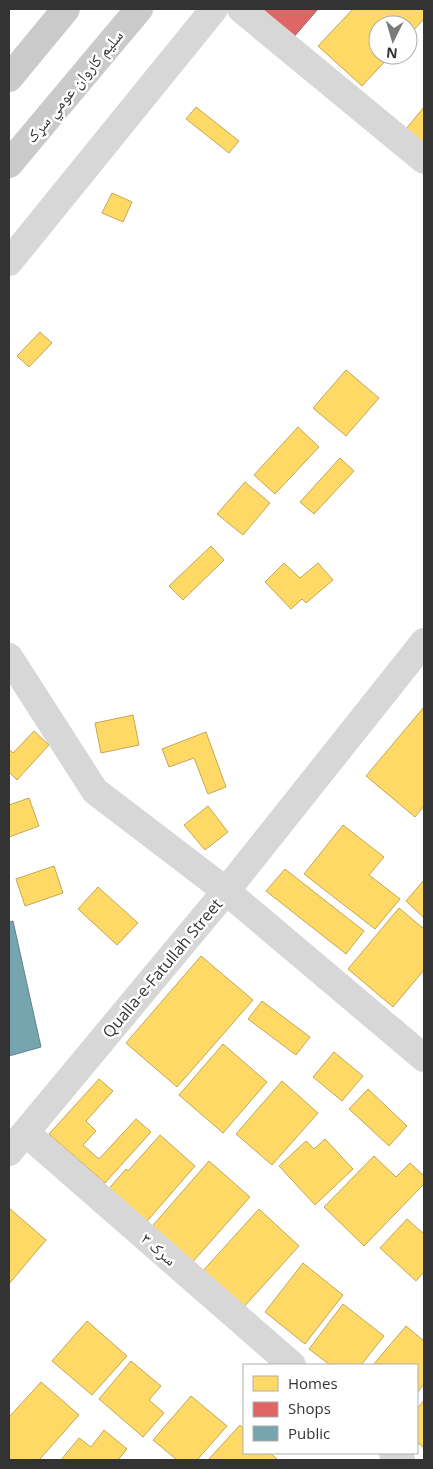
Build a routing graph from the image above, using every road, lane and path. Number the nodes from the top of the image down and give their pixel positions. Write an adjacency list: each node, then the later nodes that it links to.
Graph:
1 (66, 9): 5 (main road)
2 (139, 9): 7 (main road, سلیم کاروان عومي سړک)
3 (214, 9): 8 (street)
4 (241, 9): 6 (street)
5 (9, 78)
6 (424, 160)
7 (9, 164)
8 (9, 262)
9 (424, 642): 11 (street)
10 (9, 656): 11 (street)
11 (226, 891): 12 (street, Qualla-e-Fatullah Street); 13 (street, Qualla-e-Fatullah Street)
12 (424, 1058)
13 (17, 1143): 14 (street, سرک ۳)
14 (291, 1364)

